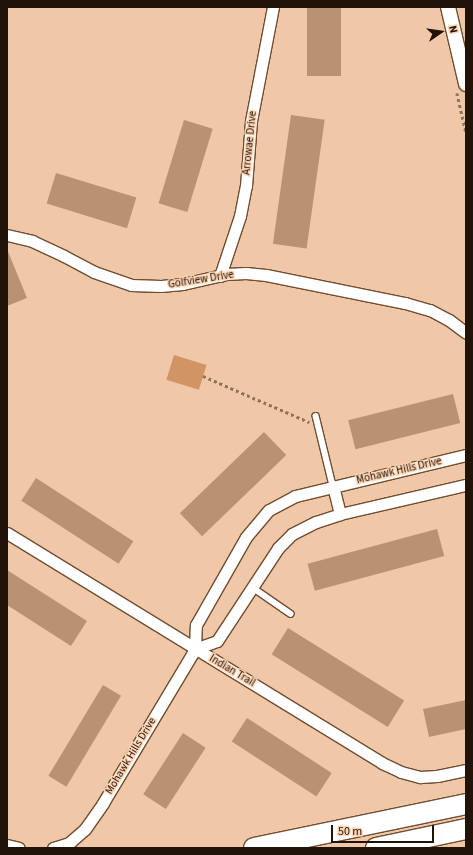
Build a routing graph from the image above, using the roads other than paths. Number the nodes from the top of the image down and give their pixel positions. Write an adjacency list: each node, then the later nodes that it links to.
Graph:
1 (273, 7): 5 (street, Arrowae Drive)
2 (448, 7): 3 (street)
3 (466, 84)
4 (7, 235): 5 (street, Golfview Drive)
5 (220, 276): 6 (street, Golfview Drive)
6 (466, 332)
7 (316, 416): 10 (lane)
8 (466, 455): 10 (street, Mohawk Hills Drive)
9 (466, 485): 11 (street)
10 (332, 486): 11 (street); 15 (street, Mohawk Hills Drive)
11 (340, 514): 13 (street)
12 (7, 533): 15 (street, Indian Trail)
13 (252, 586): 14 (lane); 15 (street)
14 (291, 614)
15 (195, 649): 16 (street, Indian Trail); 21 (street, Mohawk Hills Drive)
16 (466, 770)
17 (466, 804): 22 (highway)
18 (466, 829): 23 (highway)
19 (7, 845): 20 (street)
20 (19, 848)
21 (53, 848)
22 (254, 848)
23 (376, 848)

